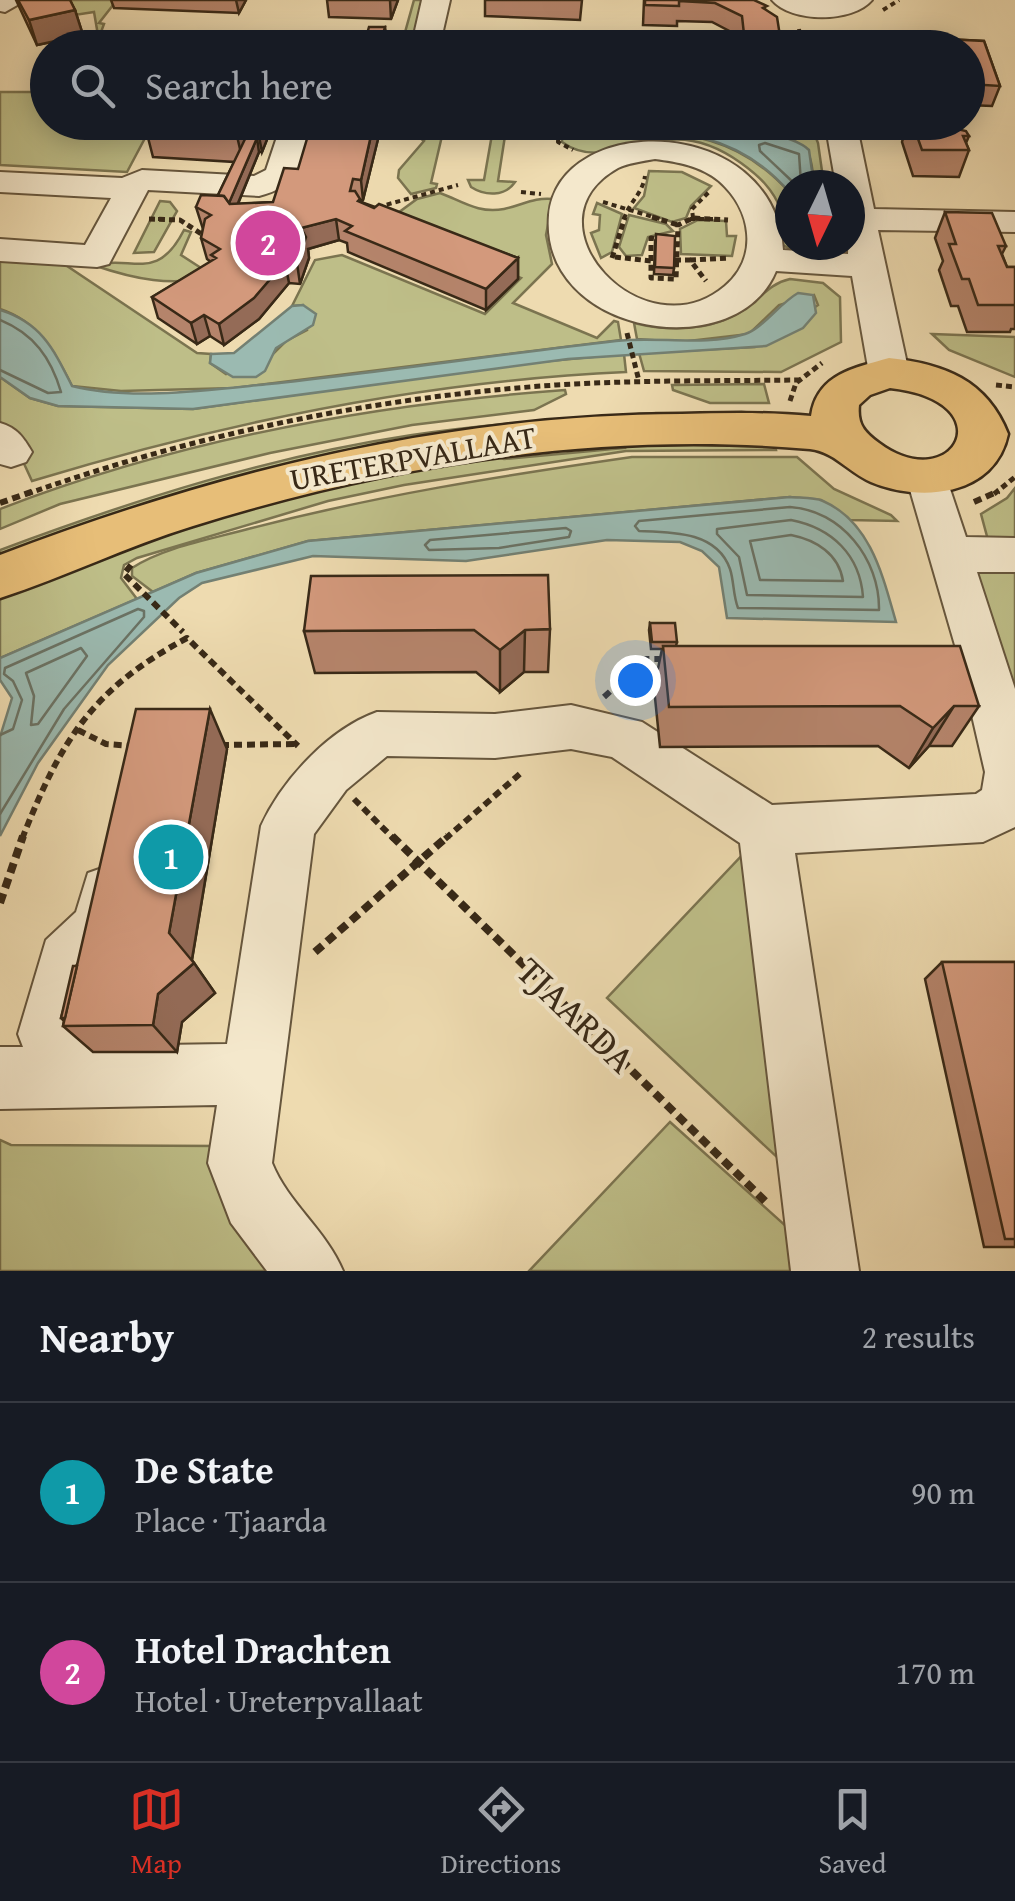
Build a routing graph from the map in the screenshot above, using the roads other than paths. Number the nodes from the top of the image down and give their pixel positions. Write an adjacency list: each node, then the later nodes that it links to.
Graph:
1 (436, 0): 4 (street)
2 (786, 0): 3 (street)
3 (858, 0)
4 (429, 30)
5 (292, 140): 9 (street)
6 (843, 140): 7 (street)
7 (849, 170)
8 (0, 182): 9 (street)
9 (132, 190): 12 (street)
10 (865, 219): 11 (street)
11 (1015, 222)
12 (0, 250)
13 (747, 259): 13 (street); 15 (street)
14 (865, 260): 15 (street)
15 (866, 266): 16 (street)
16 (889, 373): 17 (main road); 18 (main road)
17 (825, 406): 19 (main road); 20 (main road, URETERPVALLAAT); 23 (main road, URETERPVALLAAT)
18 (996, 413): 19 (main road)
19 (945, 490): 21 (street)
20 (0, 538)
21 (948, 554): 22 (street); 24 (street)
22 (1015, 555)
23 (0, 577)
24 (766, 830): 26 (street); 29 (street)
25 (119, 836): 27 (street)
26 (254, 1074): 27 (street); 30 (street)
27 (69, 1076): 28 (street)
28 (0, 1078)
29 (823, 1264)
30 (309, 1271)

